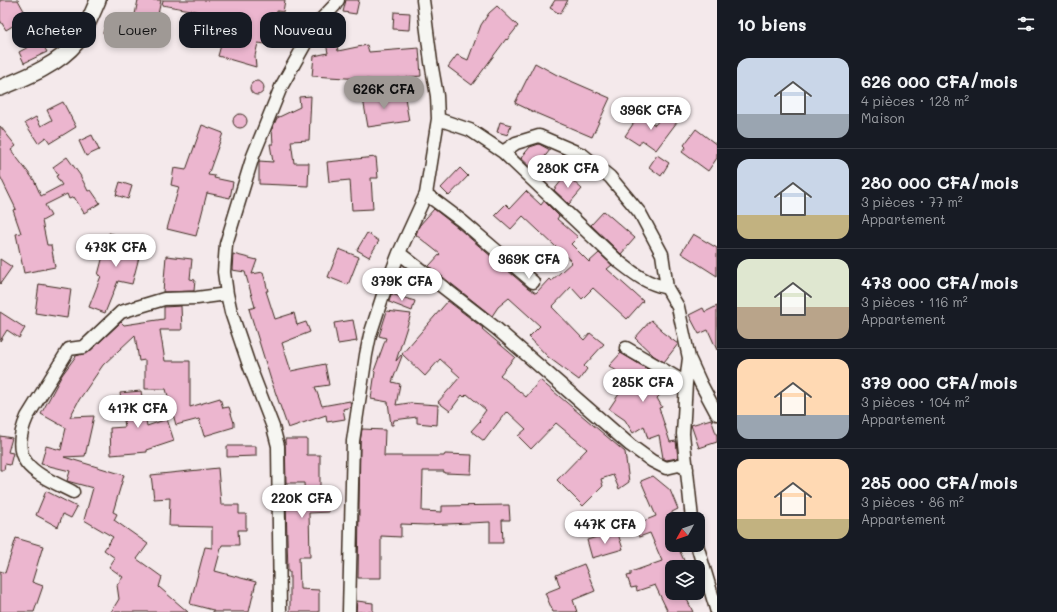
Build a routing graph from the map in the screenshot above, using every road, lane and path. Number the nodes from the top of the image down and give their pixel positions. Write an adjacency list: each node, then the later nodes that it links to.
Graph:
1 (98, 0): 4 (street)
2 (338, 0): 11 (street)
3 (423, 0): 5 (street)
4 (0, 88)
5 (438, 118): 6 (street); 7 (street)
6 (503, 152): 10 (street); 10 (street)
7 (426, 194): 8 (street); 9 (street)
8 (400, 253): 16 (street); 21 (street)
9 (533, 282)
10 (667, 288): 13 (street)
11 (227, 294): 17 (street); 20 (street)
12 (626, 348): 14 (street)
13 (689, 358): 14 (street); 15 (street)
14 (686, 383): 16 (street)
15 (717, 414)
16 (688, 469): 18 (street)
17 (73, 492)
18 (691, 512)
19 (699, 552): 22 (street)
20 (280, 612)
21 (349, 612)
22 (717, 612)

